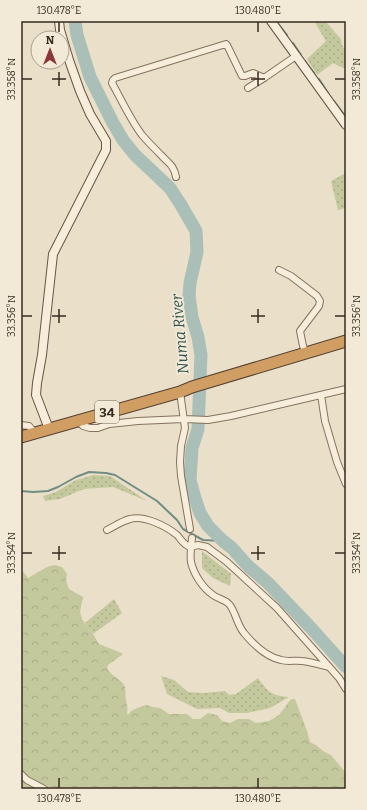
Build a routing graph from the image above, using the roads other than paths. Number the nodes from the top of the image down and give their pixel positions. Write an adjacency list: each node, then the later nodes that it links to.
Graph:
1 (59, 21): 17 (street)
2 (271, 21): 3 (street)
3 (296, 56): 4 (street); 6 (street)
4 (264, 78): 5 (street); 7 (street)
5 (248, 88)
6 (346, 124)
7 (176, 178)
8 (279, 270): 10 (street)
9 (346, 341): 10 (highway, 34)
10 (306, 353): 12 (highway, 34)
11 (346, 389): 13 (street)
12 (180, 392): 14 (street); 15 (highway, 34)
13 (321, 395): 14 (street); 20 (street)
14 (184, 419): 15 (street); 21 (street)
15 (78, 420): 17 (highway, 34)
16 (21, 425): 18 (street)
17 (49, 429): 18 (highway, 34)
18 (35, 433): 19 (highway, 34)
19 (21, 437)
20 (346, 484)
21 (190, 529)
22 (107, 530): 24 (street)
23 (192, 538): 24 (street)
24 (191, 547): 25 (street); 25 (street)
25 (329, 667): 26 (street)
26 (346, 689)
27 (21, 774): 28 (street)
28 (44, 789)

